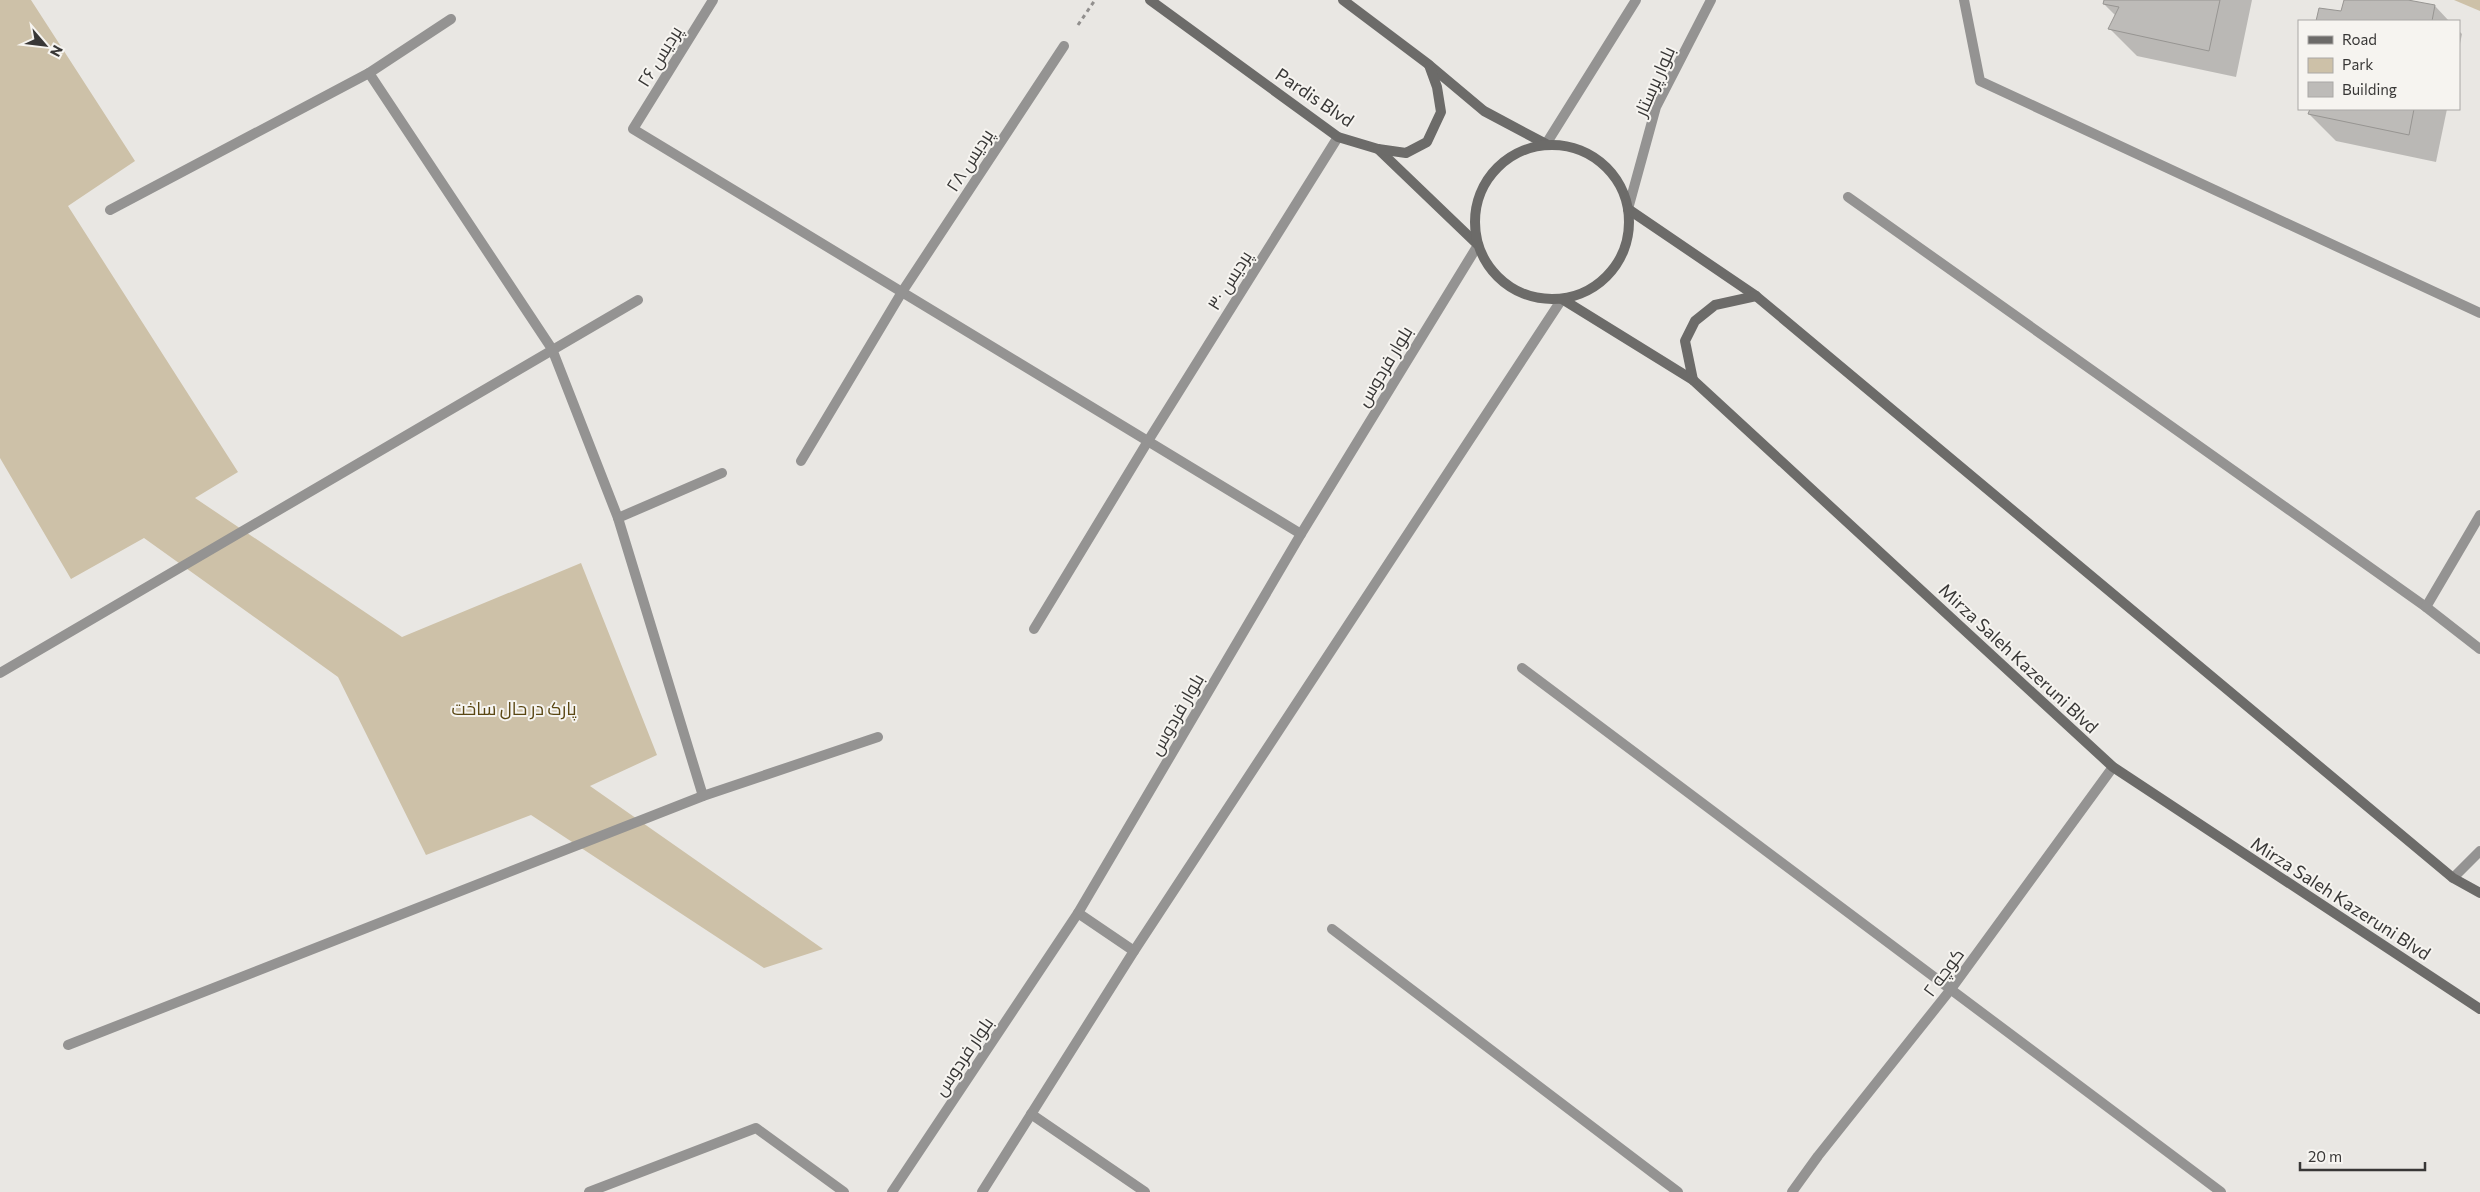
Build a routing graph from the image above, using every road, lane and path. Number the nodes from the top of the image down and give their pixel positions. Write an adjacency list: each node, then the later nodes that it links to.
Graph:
1 (713, 0): 18 (street, پردیس ۲۶)
2 (1150, 0): 11 (main road, Pardis Blvd)
3 (1342, 0): 9 (main road)
4 (1636, 0): 12 (street)
5 (1711, 0): 15 (street, بلوار پرستار)
6 (1964, 0): 22 (street)
7 (451, 19): 10 (street)
8 (1064, 46): 18 (street, پردیس ۲۸)
9 (1428, 64): 12 (main road); 13 (main road)
10 (369, 73): 16 (street); 23 (street)
11 (1338, 136): 13 (main road, Pardis Blvd); 25 (street, پردیس ۳۰)
12 (1546, 144): 15 (main road); 17 (main road)
13 (1378, 149): 17 (main road, Pardis Blvd)
14 (1848, 197): 31 (street)
15 (1628, 209): 19 (main road); 20 (main road)
16 (110, 210)
17 (1478, 245): 20 (main road); 30 (street, بلوار فردوس)
18 (902, 292): 25 (street); 26 (street, پردیس ۲۸)
19 (1756, 296): 24 (main road); 40 (main road)
20 (1562, 299): 24 (main road, Mirza Saleh Kazeruni Blvd); 44 (street)
21 (638, 300): 23 (street)
22 (2480, 313)
23 (552, 349): 29 (street); 35 (street)
24 (1693, 380): 37 (main road, Mirza Saleh Kazeruni Blvd)
25 (1148, 441): 30 (street); 32 (street, پردیس ۳۰)
26 (801, 461)
27 (722, 473): 29 (street)
28 (2480, 515): 31 (street)
29 (618, 518): 38 (street)
30 (1301, 534): 42 (street, بلوار فردوس)
31 (2426, 607): 33 (street)
32 (1034, 629)
33 (2480, 649)
34 (1522, 668): 45 (street)
35 (0, 673)
36 (878, 737): 38 (street)
37 (2113, 767): 45 (street, کوچه ۲); 46 (main road, Mirza Saleh Kazeruni Blvd)
38 (703, 796): 47 (street)
39 (2480, 851): 40 (street)
40 (2453, 878): 41 (main road)
41 (2480, 893)
42 (1078, 913): 44 (street); 51 (street, بلوار فردوس)
43 (1332, 929): 54 (street)
44 (1134, 951): 48 (street)
45 (1951, 990): 55 (street, کوچه ۲); 56 (street)
46 (2480, 1009)
47 (68, 1045)
48 (1031, 1114): 52 (street); 53 (street)
49 (589, 1192): 50 (street)
50 (844, 1192)
51 (892, 1192)
52 (982, 1192)
53 (1145, 1192)
54 (1678, 1192)
55 (1792, 1192)
56 (2220, 1192)

